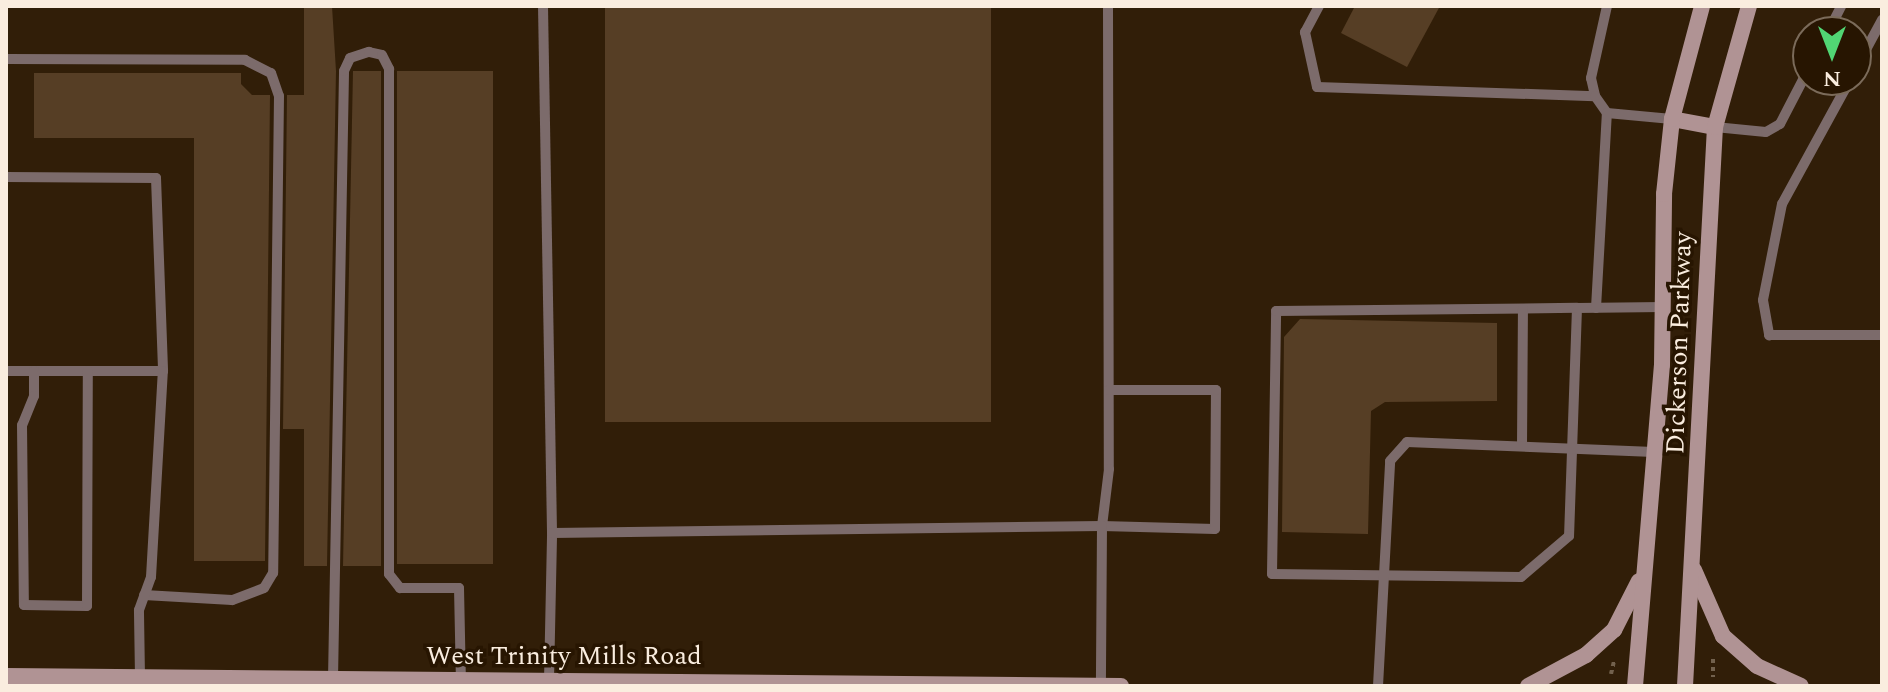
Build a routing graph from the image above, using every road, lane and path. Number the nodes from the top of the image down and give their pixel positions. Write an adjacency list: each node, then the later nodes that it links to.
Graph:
1 (543, 6): 31 (lane)
2 (1108, 6): 26 (lane)
3 (1319, 6): 10 (lane)
4 (1607, 6): 10 (lane)
5 (1702, 6): 14 (main road, Dickerson Parkway)
6 (1749, 6): 15 (main road, Dickerson Parkway)
7 (1882, 20): 8 (lane)
8 (1872, 38)
9 (6, 59): 35 (lane)
10 (1595, 96): 13 (lane)
11 (1795, 96): 15 (lane)
12 (1841, 96): 21 (lane)
13 (1607, 113): 14 (lane); 19 (lane)
14 (1672, 119): 15 (main road); 17 (main road, Dickerson Parkway)
15 (1715, 127): 32 (main road, Dickerson Parkway)
16 (6, 177): 25 (lane)
17 (1663, 307): 19 (lane); 29 (main road, Dickerson Parkway)
18 (1577, 308): 19 (lane); 20 (lane); 28 (lane)
19 (1596, 308)
20 (1523, 309): 27 (lane); 33 (lane)
21 (1882, 335)
22 (6, 371): 23 (lane)
23 (34, 371): 24 (lane); 24 (lane)
24 (88, 371): 25 (lane)
25 (163, 371): 35 (lane)
26 (1109, 390): 30 (lane); 30 (lane)
27 (1522, 445): 28 (lane); 33 (lane)
28 (1572, 446): 29 (lane); 33 (lane)
29 (1654, 452): 34 (main road, Dickerson Parkway)
30 (1102, 526): 31 (lane); 45 (lane)
31 (552, 533): 44 (lane)
32 (1692, 564): 50 (main road, Dickerson Parkway); 51 (main road)
33 (1381, 572): 47 (lane)
34 (1641, 576): 48 (main road); 49 (main road, Dickerson Parkway)
35 (144, 595): 40 (lane)
36 (1713, 659): 41 (path)
37 (1614, 661): 38 (path)
38 (1611, 674)
39 (6, 676): 40 (main road, West Trinity Mills Road)
40 (140, 677): 42 (main road, West Trinity Mills Road)
41 (1713, 677)
42 (333, 679): 43 (main road, West Trinity Mills Road); 43 (lane)
43 (461, 680): 44 (main road, West Trinity Mills Road)
44 (549, 680): 45 (main road, West Trinity Mills Road)
45 (1101, 686): 46 (main road, West Trinity Mills Road)
46 (1121, 686)
47 (1378, 686)
48 (1528, 686)
49 (1635, 686)
50 (1685, 686)
51 (1801, 686)

